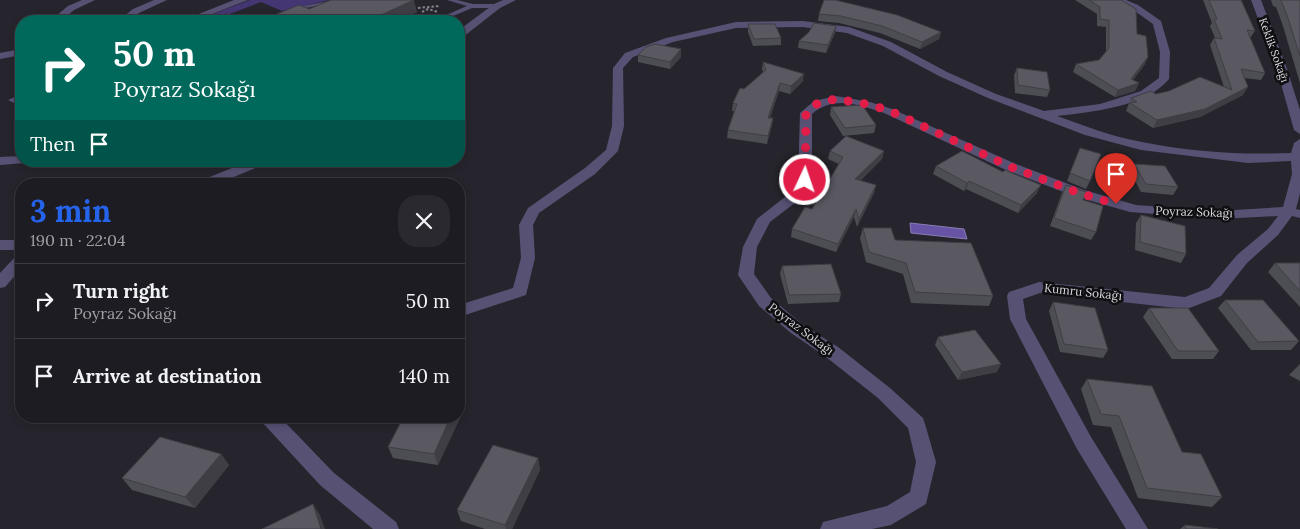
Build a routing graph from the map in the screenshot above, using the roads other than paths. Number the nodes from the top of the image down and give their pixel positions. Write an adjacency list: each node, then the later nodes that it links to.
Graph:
1 (90, 0): 12 (street)
2 (162, 0): 13 (street)
3 (242, 0): 14 (street)
4 (342, 0): 15 (lane)
5 (450, 0): 9 (lane)
6 (511, 0): 10 (street)
7 (1118, 0): 19 (street)
8 (1256, 0): 20 (street, Keklik Sokağı)
9 (471, 6): 10 (lane); 11 (lane)
10 (497, 6): 16 (street)
11 (445, 14)
12 (62, 15)
13 (132, 15)
14 (202, 15)
15 (284, 15)
16 (465, 30)
17 (15, 53): 18 (street)
18 (0, 56)
19 (1045, 115): 22 (street); 32 (street)
20 (1300, 130)
21 (1300, 143): 22 (street)
22 (1297, 157): 27 (street)
23 (15, 160): 24 (street)
24 (0, 161)
25 (243, 167): 26 (street)
26 (218, 178)
27 (1295, 212): 35 (street, Poyraz Sokağı); 36 (street, Kumru Sokağı)
28 (15, 244): 29 (street)
29 (0, 245)
30 (15, 267): 31 (street)
31 (0, 283)
32 (465, 309)
33 (274, 423): 34 (street)
34 (389, 529)
35 (830, 529)
36 (1138, 529)

